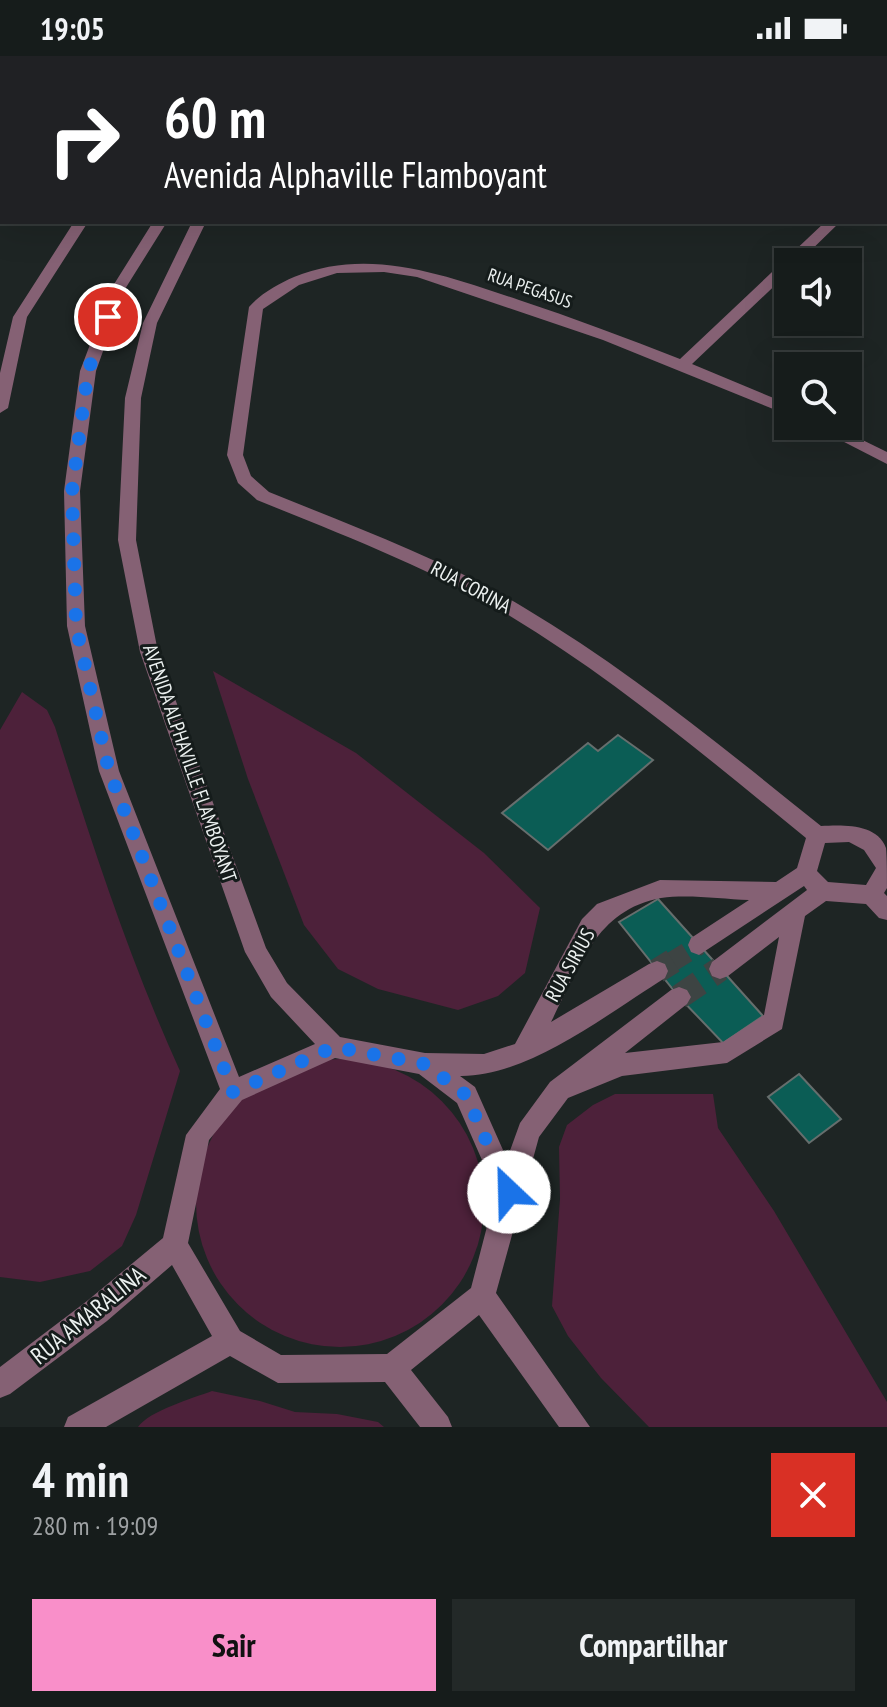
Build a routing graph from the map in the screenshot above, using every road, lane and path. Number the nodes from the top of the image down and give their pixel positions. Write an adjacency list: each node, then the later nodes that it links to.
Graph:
1 (80, 224): 9 (street)
2 (159, 224): 30 (street)
3 (198, 224): 26 (street, AVENIDA ALPHAVILLE FLAMBOYANT)
4 (831, 224): 5 (street)
5 (805, 248)
6 (774, 277): 10 (street)
7 (256, 307): 10 (street, RUA PEGASUS); 15 (street, RUA CORINA)
8 (0, 314): 9 (street)
9 (20, 317): 12 (street)
10 (683, 364): 11 (street, RUA PEGASUS)
11 (774, 404)
12 (0, 408)
13 (849, 440): 14 (street)
14 (887, 459)
15 (817, 835): 16 (street); 17 (street)
16 (880, 839): 20 (street)
17 (806, 873): 18 (street); 19 (street)
18 (778, 891): 22 (street); 27 (street, RUA SIRIUS)
19 (822, 891): 20 (street); 21 (street)
20 (880, 903)
21 (795, 913): 23 (street); 29 (street)
22 (699, 945)
23 (720, 969)
24 (657, 971): 27 (street, RUA SIRIUS)
25 (679, 997): 29 (street)
26 (334, 1047): 28 (street, RUA SIRIUS); 30 (street)
27 (523, 1052): 28 (street, RUA SIRIUS)
28 (425, 1064): 31 (street)
29 (559, 1090): 31 (street)
30 (233, 1092): 32 (street)
31 (509, 1192): 33 (street)
32 (175, 1245): 34 (street); 36 (street, RUA AMARALINA)
33 (482, 1296): 35 (street); 39 (street)
34 (230, 1341): 35 (street); 37 (street)
35 (392, 1368): 38 (street)
36 (0, 1384)
37 (78, 1427)
38 (438, 1427)
39 (576, 1427)

